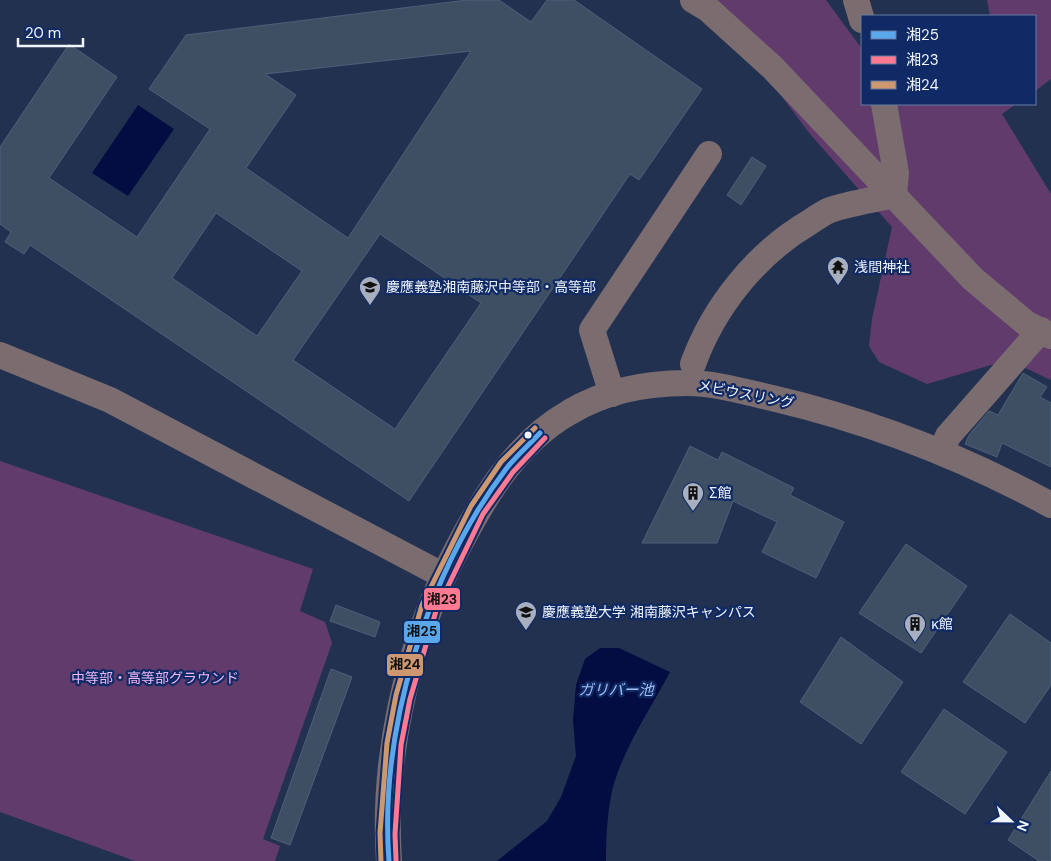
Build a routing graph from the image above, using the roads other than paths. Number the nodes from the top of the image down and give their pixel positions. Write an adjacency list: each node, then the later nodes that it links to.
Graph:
1 (693, 0): 6 (street)
2 (856, 0): 3 (street)
3 (861, 17)
4 (884, 105): 6 (street)
5 (709, 154): 10 (street)
6 (894, 195): 7 (street); 9 (street)
7 (1046, 333): 11 (street)
8 (0, 355): 13 (street)
9 (693, 364)
10 (612, 394): 11 (street, メビウスリング); 13 (street, メビウスリング)
11 (940, 452): 12 (street, メビウスリング)
12 (1051, 505)
13 (444, 576): 14 (street, メビウスリング)
14 (389, 861)

